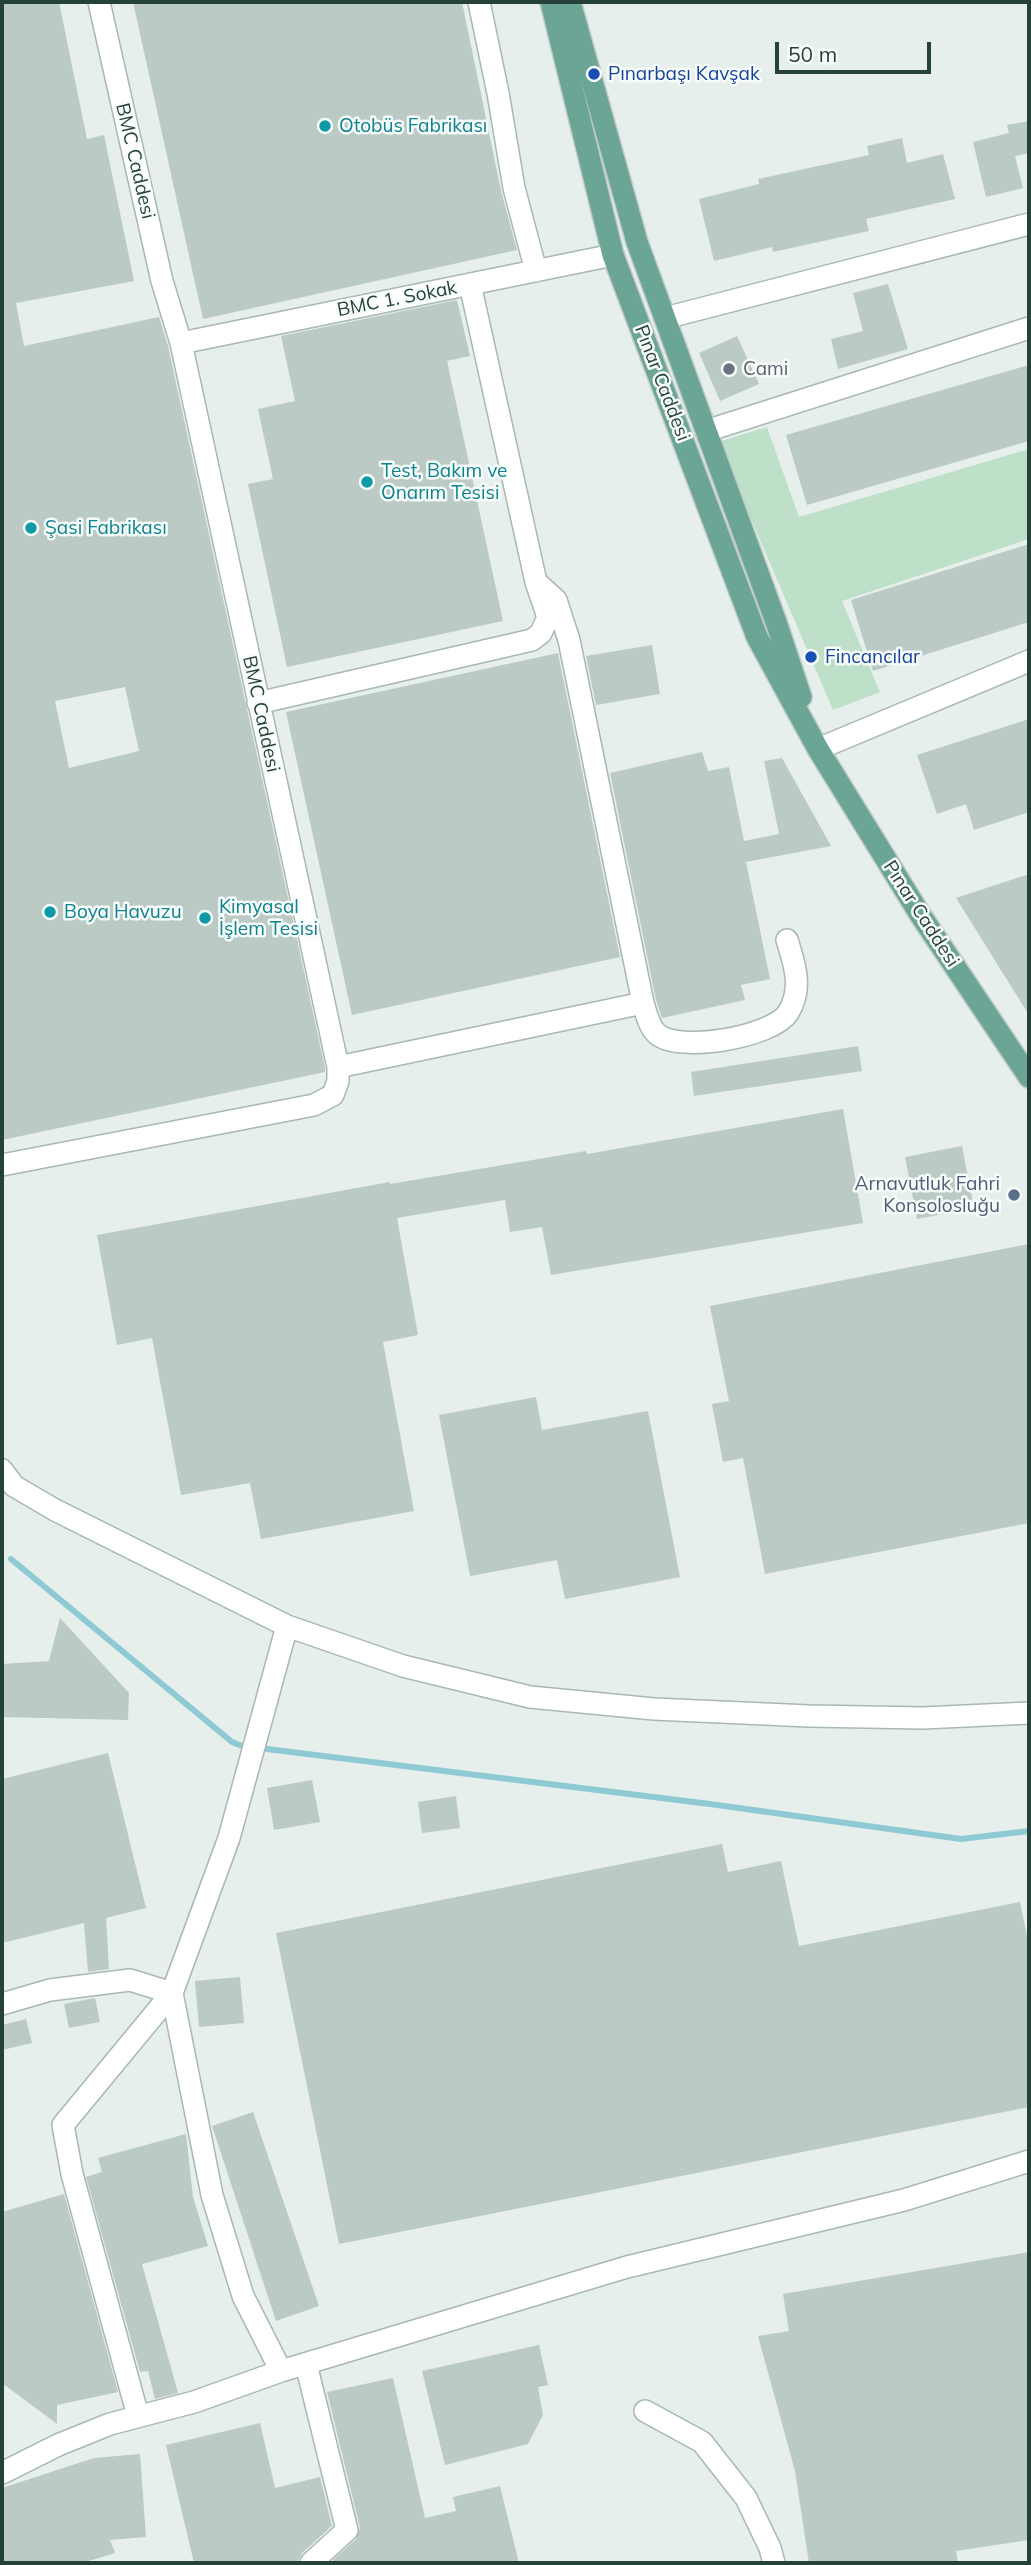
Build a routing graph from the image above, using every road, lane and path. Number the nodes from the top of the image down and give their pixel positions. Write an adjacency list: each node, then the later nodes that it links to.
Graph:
1 (99, 2): 11 (street, BMC Caddesi)
2 (479, 2): 7 (street)
3 (551, 2): 6 (main road, Pınar Caddesi)
4 (570, 2): 9 (main road, Pınar Caddesi)
5 (1029, 224): 9 (street)
6 (613, 255): 7 (street, BMC 1. Sokak); 16 (main road, Pınar Caddesi)
7 (536, 271): 8 (street, BMC 1. Sokak)
8 (470, 284): 11 (street, BMC 1. Sokak); 13 (street)
9 (665, 318): 12 (main road, Pınar Caddesi)
10 (1029, 328): 12 (street)
11 (181, 343): 15 (street, BMC Caddesi)
12 (706, 431): 16 (main road, Pınar Caddesi)
13 (536, 582): 15 (street); 18 (street)
14 (1029, 661): 16 (street)
15 (258, 703): 19 (street, BMC Caddesi)
16 (818, 749): 20 (main road, Pınar Caddesi)
17 (787, 940): 18 (street)
18 (643, 1003): 19 (street)
19 (338, 1067): 21 (street)
20 (1028, 1074)
21 (2, 1165)
22 (6, 1485): 23 (street)
23 (286, 1626): 24 (street); 25 (street)
24 (1029, 1713)
25 (172, 1993): 26 (street); 29 (street); 31 (street)
26 (2, 2004)
27 (1029, 2161): 28 (street)
28 (306, 2364): 29 (street); 33 (street)
29 (281, 2371): 31 (street)
30 (645, 2411): 34 (street)
31 (138, 2416): 32 (street)
32 (2, 2473)
33 (311, 2563)
34 (774, 2563)

